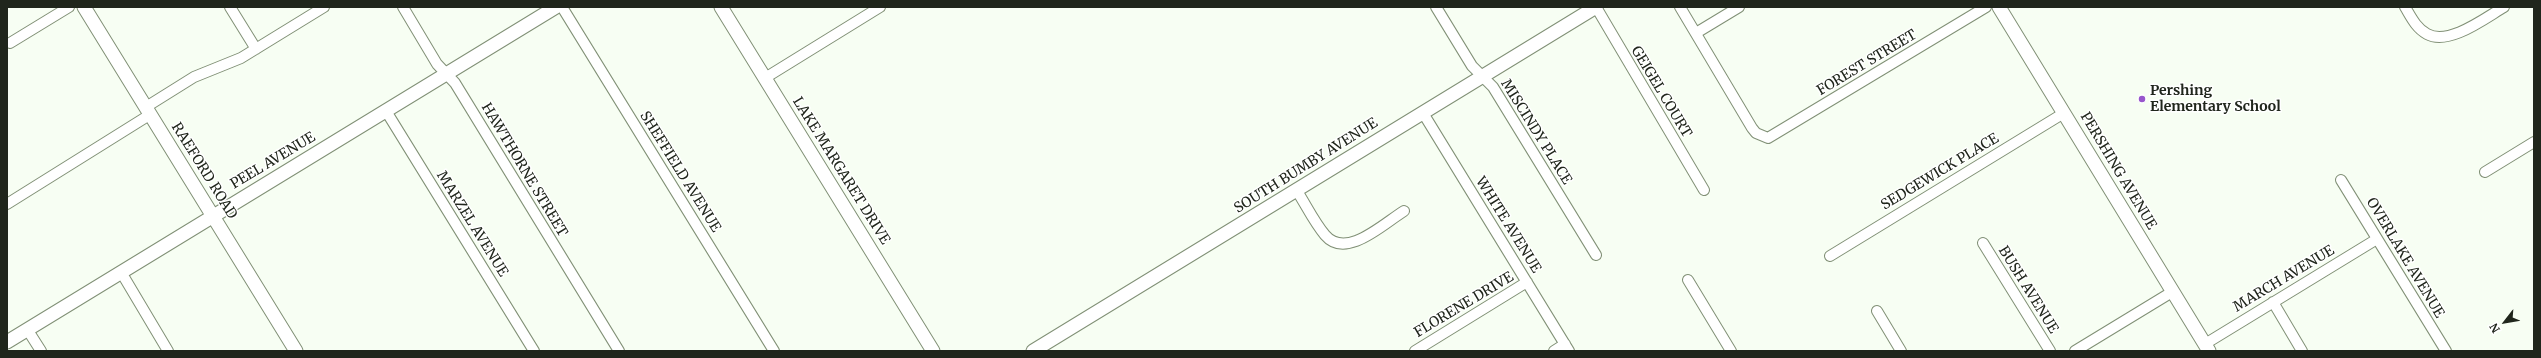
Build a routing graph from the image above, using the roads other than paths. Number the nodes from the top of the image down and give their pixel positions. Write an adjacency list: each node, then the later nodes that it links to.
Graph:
1 (69, 7): 19 (street)
2 (84, 7): 24 (street, RAEFORD ROAD)
3 (230, 7): 20 (street)
4 (324, 7): 20 (street)
5 (403, 7): 21 (street, HAWTHORNE STREET)
6 (556, 7): 21 (street, PEEL AVENUE)
7 (562, 7): 55 (street, SHEFFIELD AVENUE)
8 (721, 7): 23 (street, LAKE MARGARET DRIVE)
9 (880, 7): 23 (street)
10 (1436, 7): 22 (street, MISCINDY PLACE)
11 (1596, 7): 22 (street, SOUTH BUMBY AVENUE); 32 (street, GEIGEL COURT)
12 (1680, 7): 18 (street)
13 (1739, 7): 18 (street)
14 (1986, 7): 18 (street, FOREST STREET)
15 (2000, 7): 27 (street, PERSHING AVENUE)
16 (2405, 7): 17 (street)
17 (2504, 7)
18 (1696, 33)
19 (10, 43)
20 (256, 49): 24 (street)
21 (446, 74): 25 (street, PEEL AVENUE); 54 (street, HAWTHORNE STREET)
22 (1482, 76): 26 (street, SOUTH BUMBY AVENUE); 38 (street, MISCINDY PLACE)
23 (765, 78): 56 (street, LAKE MARGARET DRIVE)
24 (148, 111): 33 (street); 35 (street, RAEFORD ROAD)
25 (386, 111): 35 (street, PEEL AVENUE); 53 (street, MARZEL AVENUE)
26 (1423, 113): 31 (street, SOUTH BUMBY AVENUE); 42 (street, WHITE AVENUE)
27 (2064, 113): 39 (street, SEDGEWICK PLACE); 43 (street, PERSHING AVENUE)
28 (2534, 142): 29 (street)
29 (2485, 172)
30 (2341, 180): 36 (street, OVERLAKE AVENUE)
31 (1297, 190): 34 (street); 57 (street, SOUTH BUMBY AVENUE)
32 (1704, 190)
33 (7, 204)
34 (1404, 211)
35 (213, 216): 40 (street, PEEL AVENUE); 52 (street, RAEFORD ROAD)
36 (2377, 239): 44 (street, MARCH AVENUE); 65 (street, OVERLAKE AVENUE)
37 (1983, 243): 62 (street, BUSH AVENUE)
38 (1596, 255)
39 (1830, 256)
40 (121, 272): 46 (street, PEEL AVENUE); 51 (street)
41 (1688, 280): 60 (street)
42 (1527, 282): 49 (street, WHITE AVENUE); 58 (street, FLORENE DRIVE)
43 (2172, 292): 48 (street, PERSHING AVENUE); 63 (street)
44 (2273, 302): 48 (street, MARCH AVENUE); 64 (street)
45 (1877, 311): 61 (street)
46 (27, 329): 47 (street, PEEL AVENUE); 50 (street)
47 (7, 342)
48 (2207, 347)
49 (1567, 348): 59 (street)
50 (41, 351)
51 (168, 351)
52 (296, 351)
53 (534, 351)
54 (619, 351)
55 (774, 351)
56 (933, 351)
57 (1033, 351)
58 (1415, 351)
59 (1554, 351)
60 (1731, 351)
61 (1901, 351)
62 (2050, 351)
63 (2075, 351)
64 (2302, 351)
65 (2446, 351)

